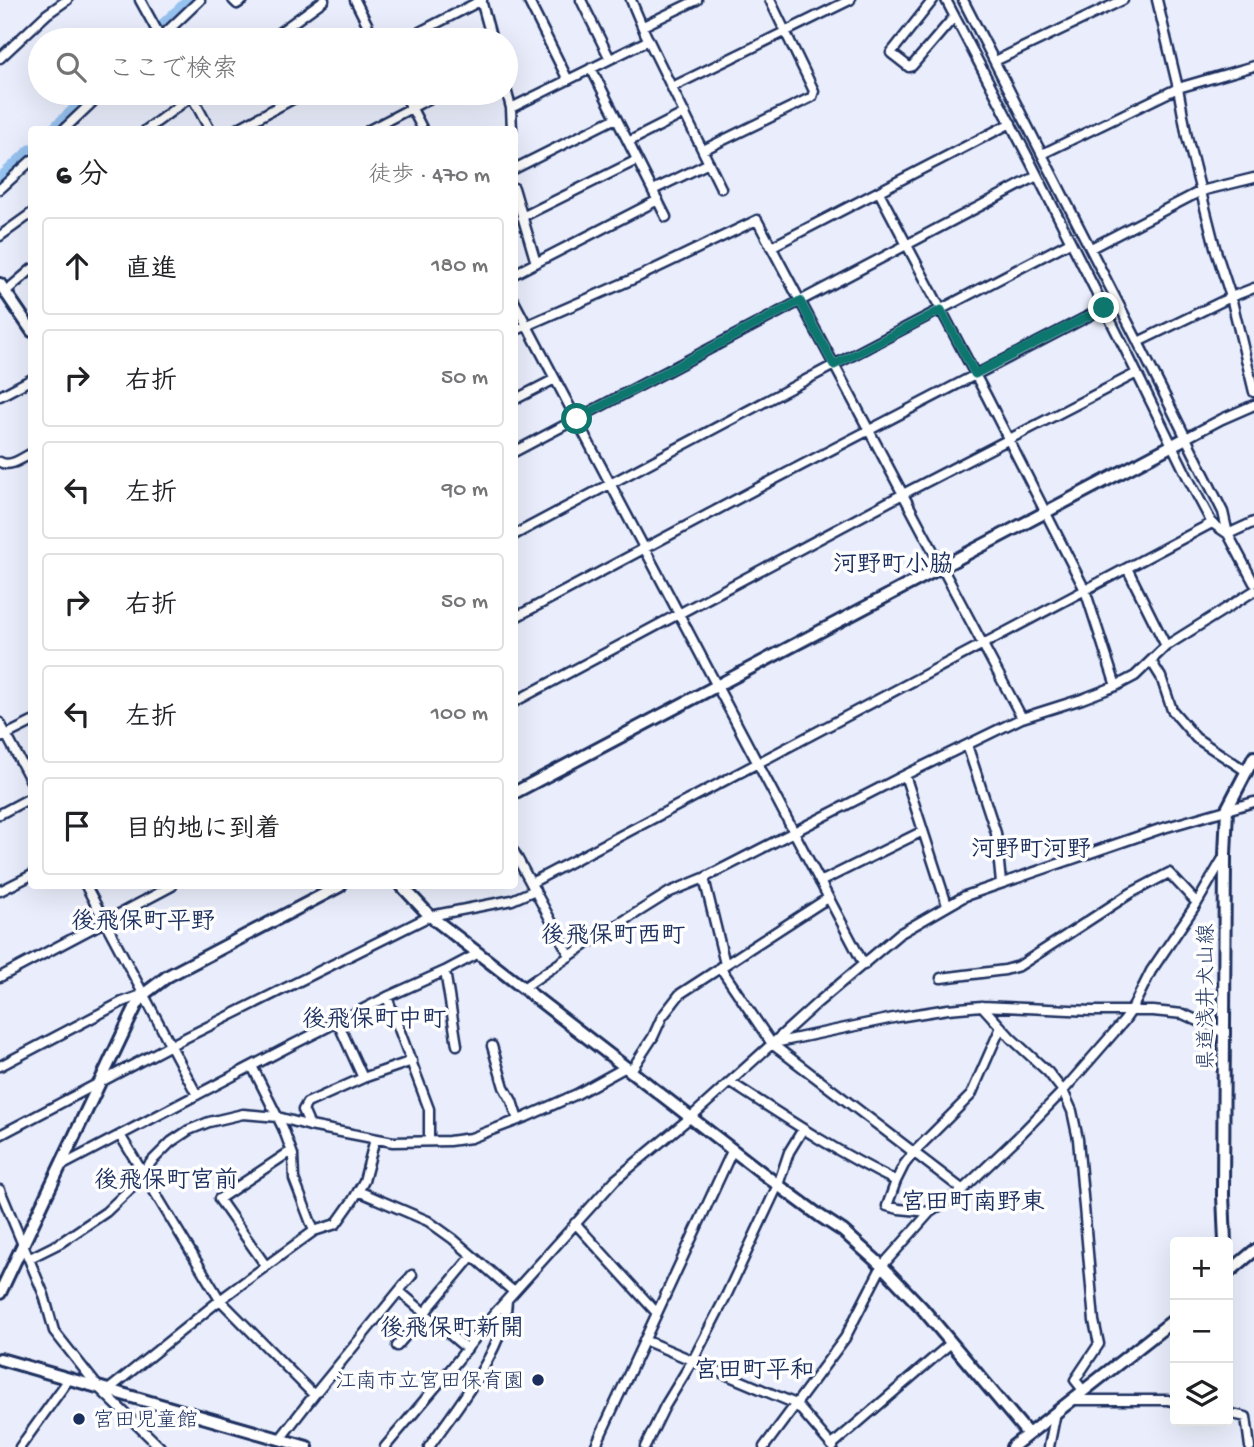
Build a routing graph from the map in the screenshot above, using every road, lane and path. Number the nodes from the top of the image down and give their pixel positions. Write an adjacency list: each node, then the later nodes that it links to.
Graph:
1 (67, 0): 22 (street)
2 (140, 0): 23 (street)
3 (200, 0): 24 (street)
4 (233, 0): 5 (street)
5 (243, 0)
6 (324, 0): 25 (street)
7 (355, 0): 26 (street)
8 (481, 0): 27 (street); 28 (street)
9 (528, 0): 37 (street)
10 (581, 0): 33 (street)
11 (631, 0): 21 (street)
12 (697, 0): 21 (street)
13 (770, 0): 30 (street)
14 (850, 0): 30 (street)
15 (933, 0): 20 (street)
16 (946, 0): 20 (street)
17 (963, 0): 34 (street)
18 (1123, 0): 34 (street)
19 (1157, 0): 39 (street)
20 (954, 17): 52 (street)
21 (643, 26): 31 (street)
22 (32, 28)
23 (154, 28)
24 (169, 28)
25 (285, 28)
26 (369, 28)
27 (427, 28)
28 (489, 28)
29 (28, 32): 32 (street)
30 (786, 32): 38 (street); 61 (street)
31 (649, 40): 33 (street); 38 (street)
32 (0, 58)
33 (610, 59): 36 (street)
34 (995, 61): 62 (street)
35 (1254, 66): 39 (street)
36 (591, 68): 37 (street); 51 (street)
37 (568, 80): 47 (street)
38 (672, 87): 50 (street)
39 (1178, 88): 62 (street); 72 (street)
40 (89, 105): 53 (street)
41 (178, 105): 54 (street)
42 (198, 105): 55 (street)
43 (282, 105): 56 (street)
44 (415, 105): 48 (street)
45 (510, 105): 49 (street)
46 (517, 105): 49 (street)
47 (518, 105)
48 (411, 107): 57 (street); 58 (street)
49 (511, 108): 59 (street)
50 (685, 113): 60 (street); 61 (street)
51 (616, 118): 60 (street); 66 (street)
52 (1011, 122): 67 (street); 73 (street)
53 (67, 126)
54 (151, 126)
55 (208, 126)
56 (242, 126)
57 (376, 126)
58 (421, 126)
59 (509, 126)
60 (628, 142): 63 (street)
61 (703, 150): 64 (street)
62 (1042, 154): 83 (street)
63 (637, 160): 71 (street); 77 (street)
64 (709, 163): 69 (street); 71 (street)
65 (28, 164): 70 (street)
66 (518, 167)
67 (1037, 176): 80 (street); 81 (street)
68 (1254, 178): 72 (street)
69 (721, 188)
70 (0, 189)
71 (653, 190): 74 (street)
72 (1201, 191): 83 (street); 89 (street)
73 (879, 192): 81 (street); 82 (street)
74 (657, 200): 78 (street); 84 (street)
75 (518, 206): 77 (street)
76 (28, 216): 79 (street)
77 (522, 217): 84 (street)
78 (666, 217)
79 (0, 236)
80 (1070, 242): 91 (street); 93 (street)
81 (907, 245): 90 (street); 93 (street)
82 (771, 247): 90 (street); 95 (street)
83 (1091, 248): 97 (street)
84 (536, 263): 86 (street)
85 (28, 272): 87 (street)
86 (518, 272)
87 (3, 288): 94 (street)
88 (1254, 288): 89 (street)
89 (1231, 297): 97 (street); 103 (street)
90 (800, 301): 98 (street); 107 (street)
91 (1104, 308): 99 (street); 100 (street)
92 (518, 309): 95 (street)
93 (941, 310): 98 (street); 100 (street)
94 (28, 322)
95 (527, 326): 96 (street); 101 (street)
96 (518, 329)
97 (1138, 342): 109 (street)
98 (834, 365): 108 (street); 115 (street)
99 (1137, 373): 110 (street); 111 (street)
100 (975, 374): 108 (street); 110 (street)
101 (555, 379): 105 (street); 107 (street)
102 (28, 381): 104 (street)
103 (1254, 392)
104 (0, 396)
105 (518, 398)
106 (1254, 405): 109 (street)
107 (577, 419): 112 (street); 115 (street)
108 (869, 430): 116 (street); 122 (street)
109 (1186, 438): 111 (street); 121 (street)
110 (1008, 439): 116 (street); 117 (street)
111 (1172, 445): 117 (street); 119 (street)
112 (518, 450)
113 (28, 455): 114 (street)
114 (0, 462)
115 (610, 483): 120 (street); 122 (street)
116 (903, 494): 123 (street); 128 (street)
117 (1045, 513): 123 (street); 126 (street)
118 (1254, 522): 121 (street)
119 (1212, 523): 121 (street); 124 (street)
120 (518, 533)
121 (1228, 534): 125 (street)
122 (645, 549): 128 (street); 129 (street)
123 (942, 567): 130 (street); 133 (street)
124 (1127, 568): 126 (street); 131 (street)
125 (1254, 583)
126 (1085, 590): 130 (street); 134 (street)
127 (1254, 591): 131 (street)
128 (679, 614): 133 (street); 135 (street)
129 (518, 616)
130 (983, 644): 136 (street); 142 (street)
131 (1166, 646): 132 (street)
132 (1151, 661): 134 (street); 143 (street)
133 (717, 686): 142 (street); 146 (street)
134 (1116, 686): 136 (street)
135 (518, 700)
136 (1022, 718): 140 (street)
137 (0, 723): 139 (street)
138 (28, 724): 139 (street)
139 (3, 737): 145 (street)
140 (967, 745): 144 (street); 158 (street)
141 (1254, 758): 143 (street, 県道浅井犬山線)
142 (758, 763): 152 (street); 159 (street)
143 (1247, 771): 149 (street, 県道浅井犬山線)
144 (905, 775): 151 (street); 152 (street)
145 (28, 777)
146 (518, 791)
147 (28, 799): 150 (street)
148 (1254, 802): 149 (street)
149 (1227, 809): 153 (street, 県道浅井犬山線); 158 (street)
150 (0, 814)
151 (923, 831): 157 (street); 167 (street)
152 (794, 833): 156 (street); 157 (street)
153 (1225, 855): 166 (street); 184 (street, 県道浅井犬山線)
154 (518, 859): 159 (street)
155 (28, 877): 164 (street)
156 (704, 878): 171 (street); 172 (street)
157 (820, 882): 165 (street)
158 (1001, 883): 167 (street)
159 (533, 886): 168 (street); 171 (street)
160 (88, 889): 169 (street)
161 (166, 889): 169 (street)
162 (334, 889): 178 (street)
163 (405, 889): 168 (street)
164 (0, 891)
165 (828, 898): 172 (street); 173 (street)
166 (1198, 903): 176 (street); 181 (street)
167 (947, 905): 173 (street)
168 (430, 916): 170 (street); 186 (street)
169 (105, 921): 175 (street); 178 (street)
170 (479, 953): 174 (street); 177 (street)
171 (570, 956): 177 (street)
172 (723, 965): 185 (street); 192 (street)
173 (864, 965): 185 (street)
174 (445, 971): 179 (street); 187 (street)
175 (0, 977)
176 (941, 978)
177 (523, 988): 192 (street)
178 (144, 994): 186 (street); 190 (street); 195 (street)
179 (387, 997): 182 (street); 189 (street)
180 (982, 1006): 181 (street); 183 (street); 185 (street)
181 (1131, 1011): 184 (street); 196 (street)
182 (338, 1023): 191 (street); 193 (street)
183 (1000, 1027): 196 (street); 209 (street)
184 (1225, 1033): 220 (street, 県道浅井犬山線)
185 (772, 1044): 194 (street); 209 (street)
186 (171, 1045): 195 (street); 197 (street)
187 (457, 1045)
188 (492, 1046): 200 (street)
189 (412, 1061): 193 (street); 206 (street)
190 (0, 1066)
191 (252, 1066): 197 (street); 199 (street)
192 (627, 1068): 198 (street); 200 (street)
193 (363, 1078): 201 (street)
194 (730, 1082): 198 (street); 202 (street)
195 (98, 1084): 203 (street); 210 (street)
196 (1063, 1091): 214 (street); 245 (street)
197 (197, 1096): 204 (street)
198 (691, 1116): 207 (street); 218 (street)
199 (278, 1117): 201 (street); 208 (street); 211 (street)
200 (518, 1120): 206 (street)
201 (310, 1126): 205 (street)
202 (803, 1129): 212 (street); 213 (street)
203 (0, 1135)
204 (120, 1135): 210 (street); 211 (street)
205 (375, 1139): 206 (street); 215 (street)
206 (429, 1141)
207 (733, 1149): 213 (street); 235 (street)
208 (291, 1151): 219 (street); 225 (street)
209 (914, 1152): 212 (street); 214 (street)
210 (61, 1166): 221 (street)
211 (142, 1173): 224 (street); 232 (street)
212 (896, 1181): 217 (street)
213 (778, 1185): 226 (street); 242 (street)
214 (963, 1190): 217 (street)
215 (358, 1191): 219 (street); 223 (street)
216 (1, 1196): 221 (street)
217 (930, 1212): 226 (street)
218 (575, 1223): 230 (street); 235 (street)
219 (314, 1231): 225 (street)
220 (1225, 1237)
221 (23, 1244): 224 (street); 231 (street)
222 (1254, 1251): 227 (street)
223 (472, 1256): 230 (street); 234 (street)
224 (30, 1258): 244 (street)
225 (266, 1266): 232 (street)
226 (882, 1266): 238 (street); 249 (street)
227 (1233, 1269)
228 (412, 1275): 229 (street)
229 (399, 1291): 234 (street); 246 (street)
230 (514, 1292): 233 (street)
231 (0, 1293)
232 (220, 1300): 244 (street); 246 (street)
233 (507, 1300): 240 (street); 259 (street)
234 (424, 1312): 239 (street); 240 (street)
235 (656, 1312): 237 (street)
236 (1170, 1323): 245 (street)
237 (643, 1340): 242 (street); 260 (street)
238 (951, 1343): 252 (street); 254 (street)
239 (397, 1346)
240 (467, 1349): 258 (street)
241 (0, 1359): 243 (street)
242 (693, 1360): 249 (street); 261 (street)
243 (69, 1379): 244 (street); 255 (street)
244 (104, 1389): 253 (street); 256 (street)
245 (1083, 1390): 247 (street)
246 (314, 1395): 253 (street)
247 (1071, 1400): 248 (street); 250 (street)
248 (1170, 1401)
249 (796, 1404): 254 (street); 262 (street)
250 (1056, 1412): 252 (street); 264 (street)
251 (1233, 1413): 265 (street)
252 (1028, 1434): 263 (street)
253 (280, 1439): 257 (street)
254 (832, 1446)
255 (20, 1447)
256 (160, 1447)
257 (307, 1447)
258 (385, 1447)
259 (429, 1447)
260 (595, 1447)
261 (645, 1447)
262 (764, 1447)
263 (1012, 1447)
264 (1049, 1447)
265 (1250, 1447)

